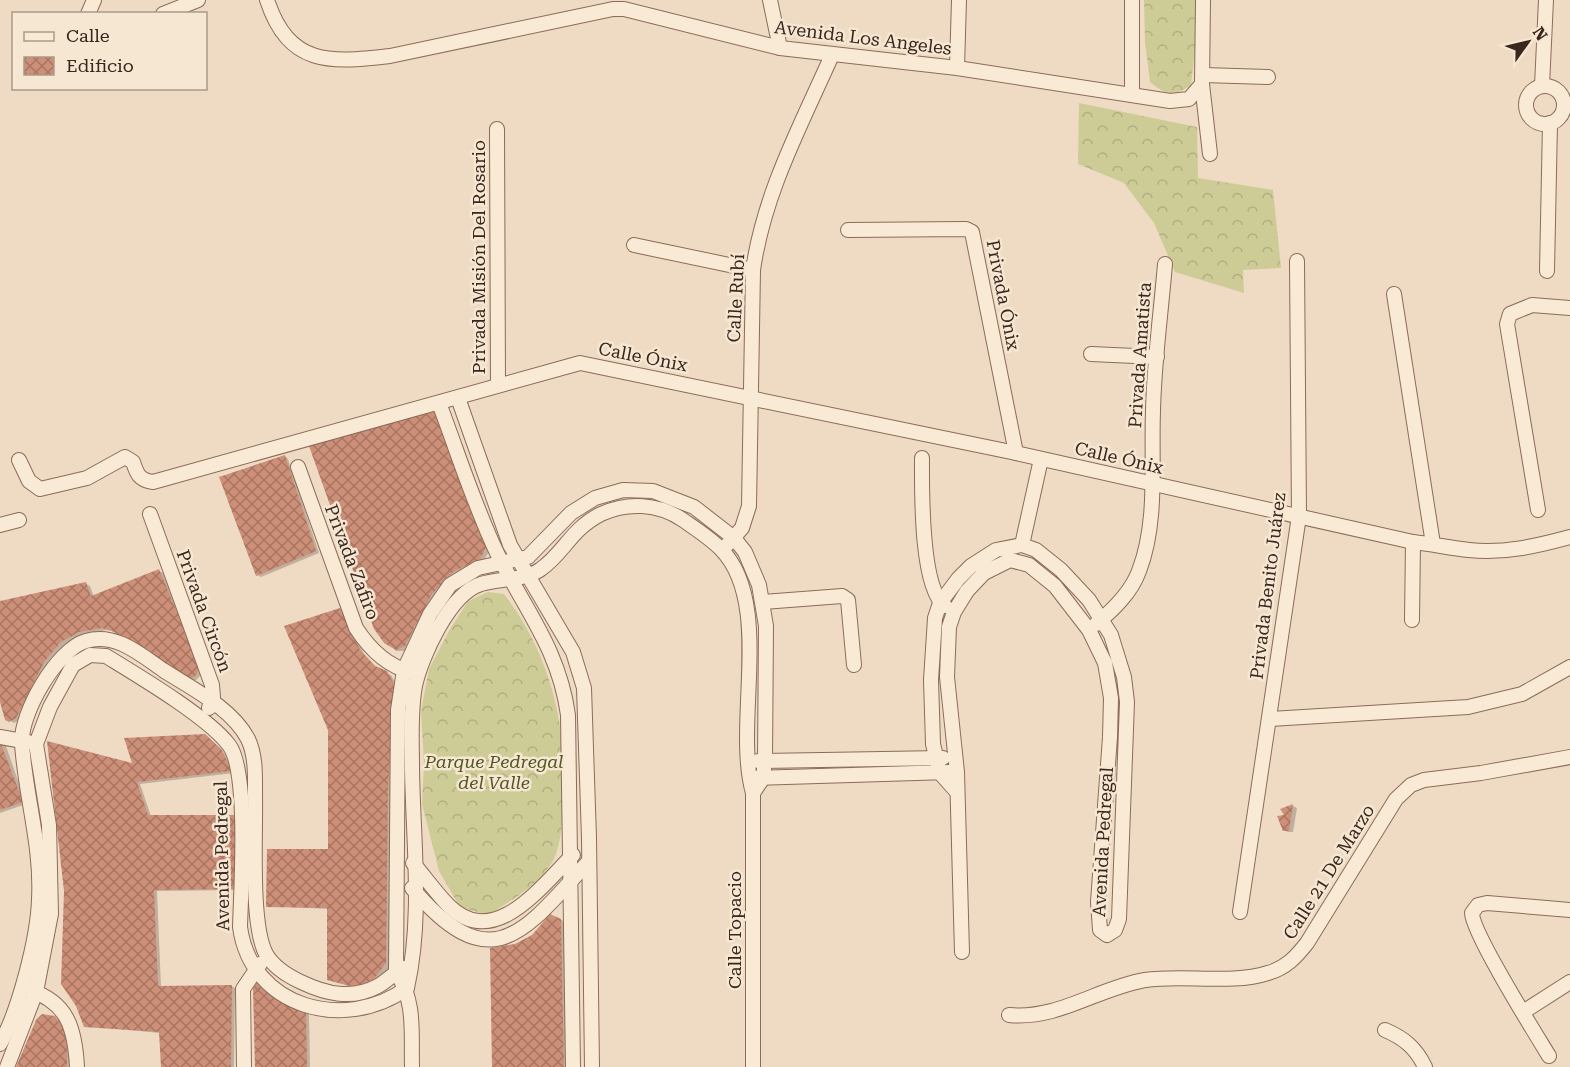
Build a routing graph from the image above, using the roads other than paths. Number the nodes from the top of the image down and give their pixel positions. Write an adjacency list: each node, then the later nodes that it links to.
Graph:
1 (198, 0): 9 (street)
2 (267, 0): 10 (street, Avenida Los Angeles)
3 (585, 0): 10 (street)
4 (770, 0): 11 (street)
5 (958, 0): 13 (street)
6 (1132, 0): 17 (street)
7 (1203, 0): 15 (street)
8 (1546, 0): 16 (street)
9 (168, 12)
10 (589, 14): 11 (street, Avenida Los Angeles)
11 (780, 48): 12 (street, Avenida Los Angeles)
12 (832, 55): 13 (street, Avenida Los Angeles); 26 (street, Calle Rubí)
13 (957, 68): 17 (street, Avenida Los Angeles)
14 (1268, 77): 15 (street)
15 (1203, 79): 17 (street, Avenida Los Angeles); 21 (street)
16 (1542, 86): 18 (street); 19 (street)
17 (1132, 95)
18 (1567, 105): 19 (street)
19 (1550, 123): 27 (street)
20 (497, 129): 32 (street, Privada Misión Del Rosario)
21 (1210, 154)
22 (848, 230): 36 (street, Privada Ónix)
23 (634, 244): 26 (street)
24 (1297, 261): 44 (street, Privada Benito Juárez)
25 (1165, 264): 31 (street, Privada Amatista)
26 (753, 270): 33 (street, Calle Rubí)
27 (1547, 271)
28 (1394, 294): 50 (street)
29 (1570, 309): 42 (street)
30 (1091, 354): 31 (street)
31 (1157, 357): 41 (street, Privada Amatista)
32 (498, 384): 33 (street, Calle Ónix); 34 (street, Calle Ónix)
33 (750, 397): 36 (street, Calle Ónix); 48 (street, Calle Rubí)
34 (458, 398): 35 (street, Calle Ónix); 53 (street)
35 (439, 403): 39 (street, Calle Ónix); 54 (street)
36 (1016, 453): 38 (street, Calle Ónix)
37 (922, 458): 58 (street)
38 (1041, 459): 41 (street, Calle Ónix); 51 (street)
39 (19, 460)
40 (298, 467): 65 (street, Privada Zafiro)
41 (1152, 484): 44 (street, Calle Ónix); 60 (street, Privada Amatista)
42 (1538, 510)
43 (150, 514): 67 (street, Privada Circón)
44 (1299, 516): 49 (street, Calle Ónix); 68 (street, Privada Benito Juárez)
45 (19, 520): 46 (street)
46 (0, 525)
47 (1570, 537): 50 (street, Calle Ónix)
48 (734, 538): 52 (street, Calle Rubí); 53 (street); 57 (street)
49 (1413, 542): 50 (street, Calle Ónix); 61 (street)
50 (1433, 544)
51 (1022, 545): 58 (street); 60 (street, Avenida Pedregal)
52 (723, 550): 55 (street); 76 (street)
53 (518, 559): 54 (street); 55 (street)
54 (502, 562): 56 (street); 65 (street)
55 (530, 575): 56 (street); 81 (street)
56 (509, 578): 66 (street); 83 (street)
57 (763, 602): 63 (street); 75 (street)
58 (940, 603): 59 (street); 74 (street)
59 (954, 612): 62 (street, Avenida Pedregal); 77 (street, Avenida Pedregal)
60 (1102, 619): 62 (street, Privada Amatista); 62 (street, Avenida Pedregal)
61 (1412, 620)
62 (1089, 630)
63 (854, 665)
64 (1570, 667): 68 (street)
65 (404, 670): 66 (street, Privada Zafiro); 82 (street)
66 (419, 673): 85 (street)
67 (212, 702): 69 (street); 71 (street, Avenida Pedregal); 92 (street, Avenida Pedregal)
68 (1270, 719): 90 (street, Privada Benito Juárez)
69 (202, 720): 72 (street, Avenida Pedregal); 94 (street, Avenida Pedregal)
70 (0, 737): 71 (street)
71 (21, 741): 72 (street); 97 (street, Avenida Pedregal)
72 (36, 744): 99 (street)
73 (1570, 757): 101 (street, Calle 21 De Marzo)
74 (936, 758): 75 (street); 77 (street); 78 (street)
75 (765, 760): 76 (street); 79 (street)
76 (747, 761): 79 (street)
77 (956, 765): 78 (street); 80 (street, Avenida Pedregal)
78 (940, 773): 79 (street); 80 (street)
79 (756, 778): 111 (street, Calle Topacio)
80 (957, 792): 91 (street, Avenida Pedregal)
81 (589, 838): 83 (street); 84 (street)
82 (397, 843): 85 (street); 86 (street)
83 (571, 857): 85 (street); 87 (street)
84 (589, 861): 87 (street); 110 (street)
85 (414, 863): 88 (street)
86 (397, 870): 88 (street); 95 (street)
87 (570, 882): 88 (street); 109 (street)
88 (415, 892): 93 (street)
89 (1570, 910): 100 (street)
90 (1240, 912)
91 (962, 952)
92 (268, 957): 94 (street); 95 (street, Avenida Pedregal)
93 (412, 963): 95 (street, Avenida Pedregal); 98 (street)
94 (255, 969): 98 (street, Avenida Pedregal); 107 (street)
95 (396, 972): 98 (street)
96 (1570, 982): 100 (street)
97 (21, 987): 99 (street); 103 (street, Avenida Pedregal)
98 (407, 988): 108 (street)
99 (36, 992): 105 (street); 106 (street)
100 (1523, 1012): 104 (street)
101 (1009, 1015)
102 (1385, 1030): 112 (street)
103 (0, 1044)
104 (1549, 1056)
105 (7, 1067)
106 (77, 1067)
107 (244, 1067)
108 (412, 1067)
109 (573, 1067)
110 (592, 1067)
111 (753, 1067)
112 (1425, 1067)

